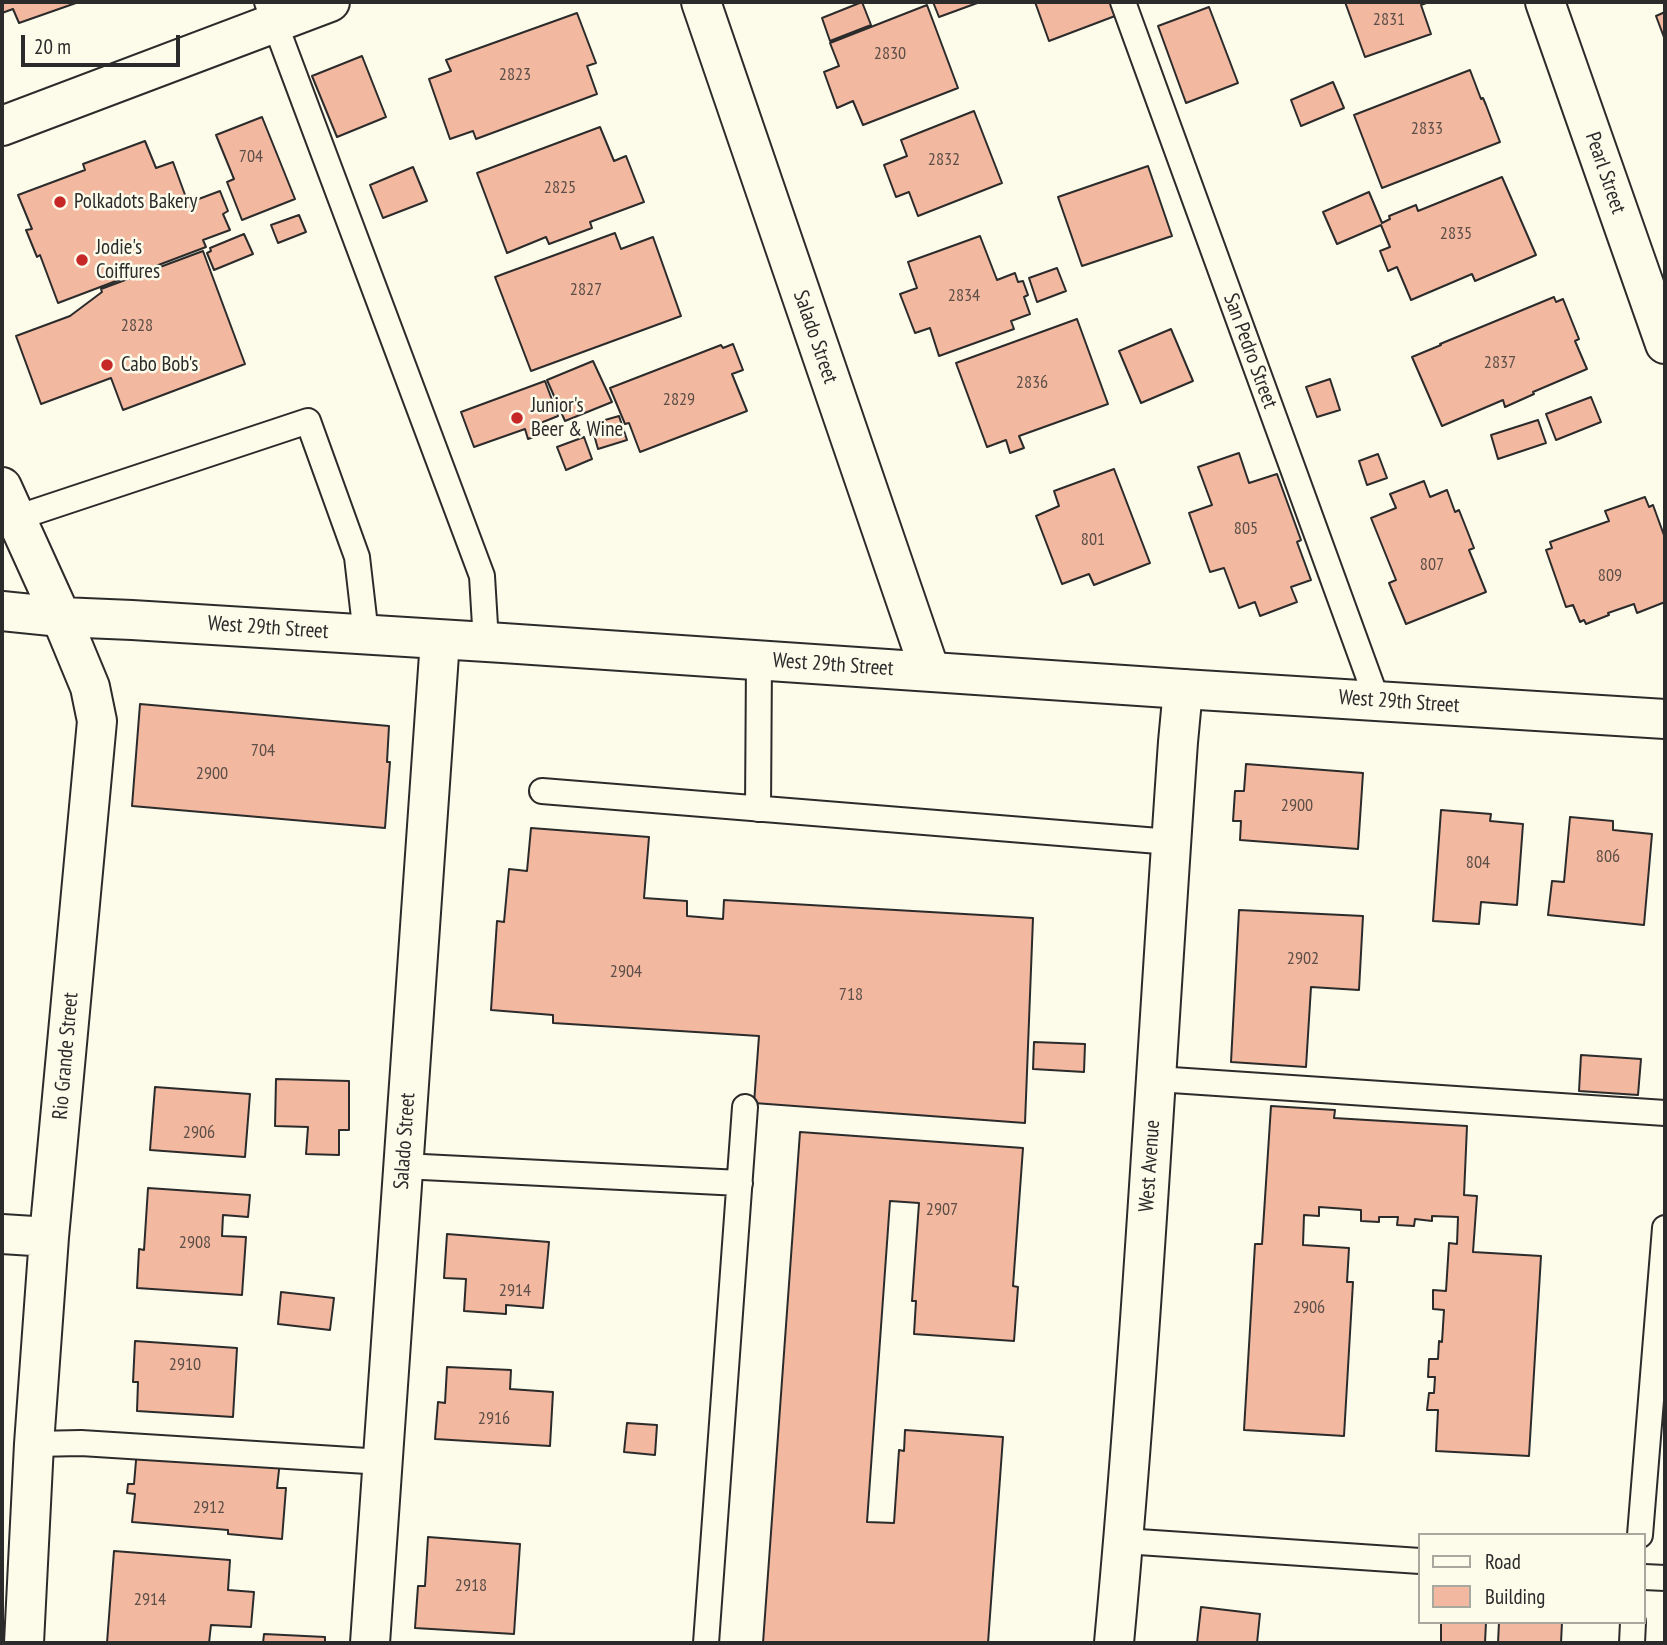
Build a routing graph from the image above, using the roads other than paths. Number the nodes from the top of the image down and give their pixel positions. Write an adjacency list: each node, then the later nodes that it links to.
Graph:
1 (330, 2): 5 (street)
2 (701, 2): 15 (street, Salado Street)
3 (1123, 2): 17 (lane, San Pedro Street)
4 (1545, 2): 7 (street, Pearl Street)
5 (271, 12): 6 (street); 13 (lane)
6 (2, 126)
7 (1665, 344)
8 (9, 502): 10 (street, Rio Grande Street); 11 (lane)
9 (2, 611): 10 (street, West 29th Street)
10 (61, 617): 11 (street, West 29th Street); 29 (street, Rio Grande Street)
11 (366, 635): 12 (street, West 29th Street)
12 (440, 640): 13 (street, West 29th Street); 25 (street, Salado Street)
13 (486, 642): 14 (street, West 29th Street)
14 (759, 660): 15 (street, West 29th Street); 20 (lane)
15 (930, 671): 16 (street, West 29th Street)
16 (1184, 689): 17 (street, West 29th Street); 21 (street, West Avenue)
17 (1377, 700): 18 (street, West 29th Street)
18 (1665, 719)
19 (542, 791): 20 (lane)
20 (758, 808): 21 (lane)
21 (1171, 842): 22 (street, West Avenue)
22 (1157, 1080): 24 (lane); 34 (street, West Avenue)
23 (745, 1107): 26 (lane)
24 (1665, 1113)
25 (403, 1166): 26 (lane); 32 (street, Salado Street)
26 (740, 1183): 41 (lane)
27 (1665, 1228): 30 (lane)
28 (2, 1234): 29 (street)
29 (49, 1237): 31 (street, Rio Grande Street)
30 (1659, 1392): 33 (lane)
31 (34, 1444): 32 (lane); 39 (street, Rio Grande Street)
32 (383, 1462): 40 (street, Salado Street)
33 (1640, 1533)
34 (1124, 1541): 35 (lane); 42 (street, West Avenue)
35 (1418, 1562)
36 (1646, 1577): 37 (lane)
37 (1665, 1578)
38 (1633, 1624): 43 (lane)
39 (24, 1643)
40 (370, 1643)
41 (706, 1643)
42 (1114, 1643)
43 (1632, 1643)

